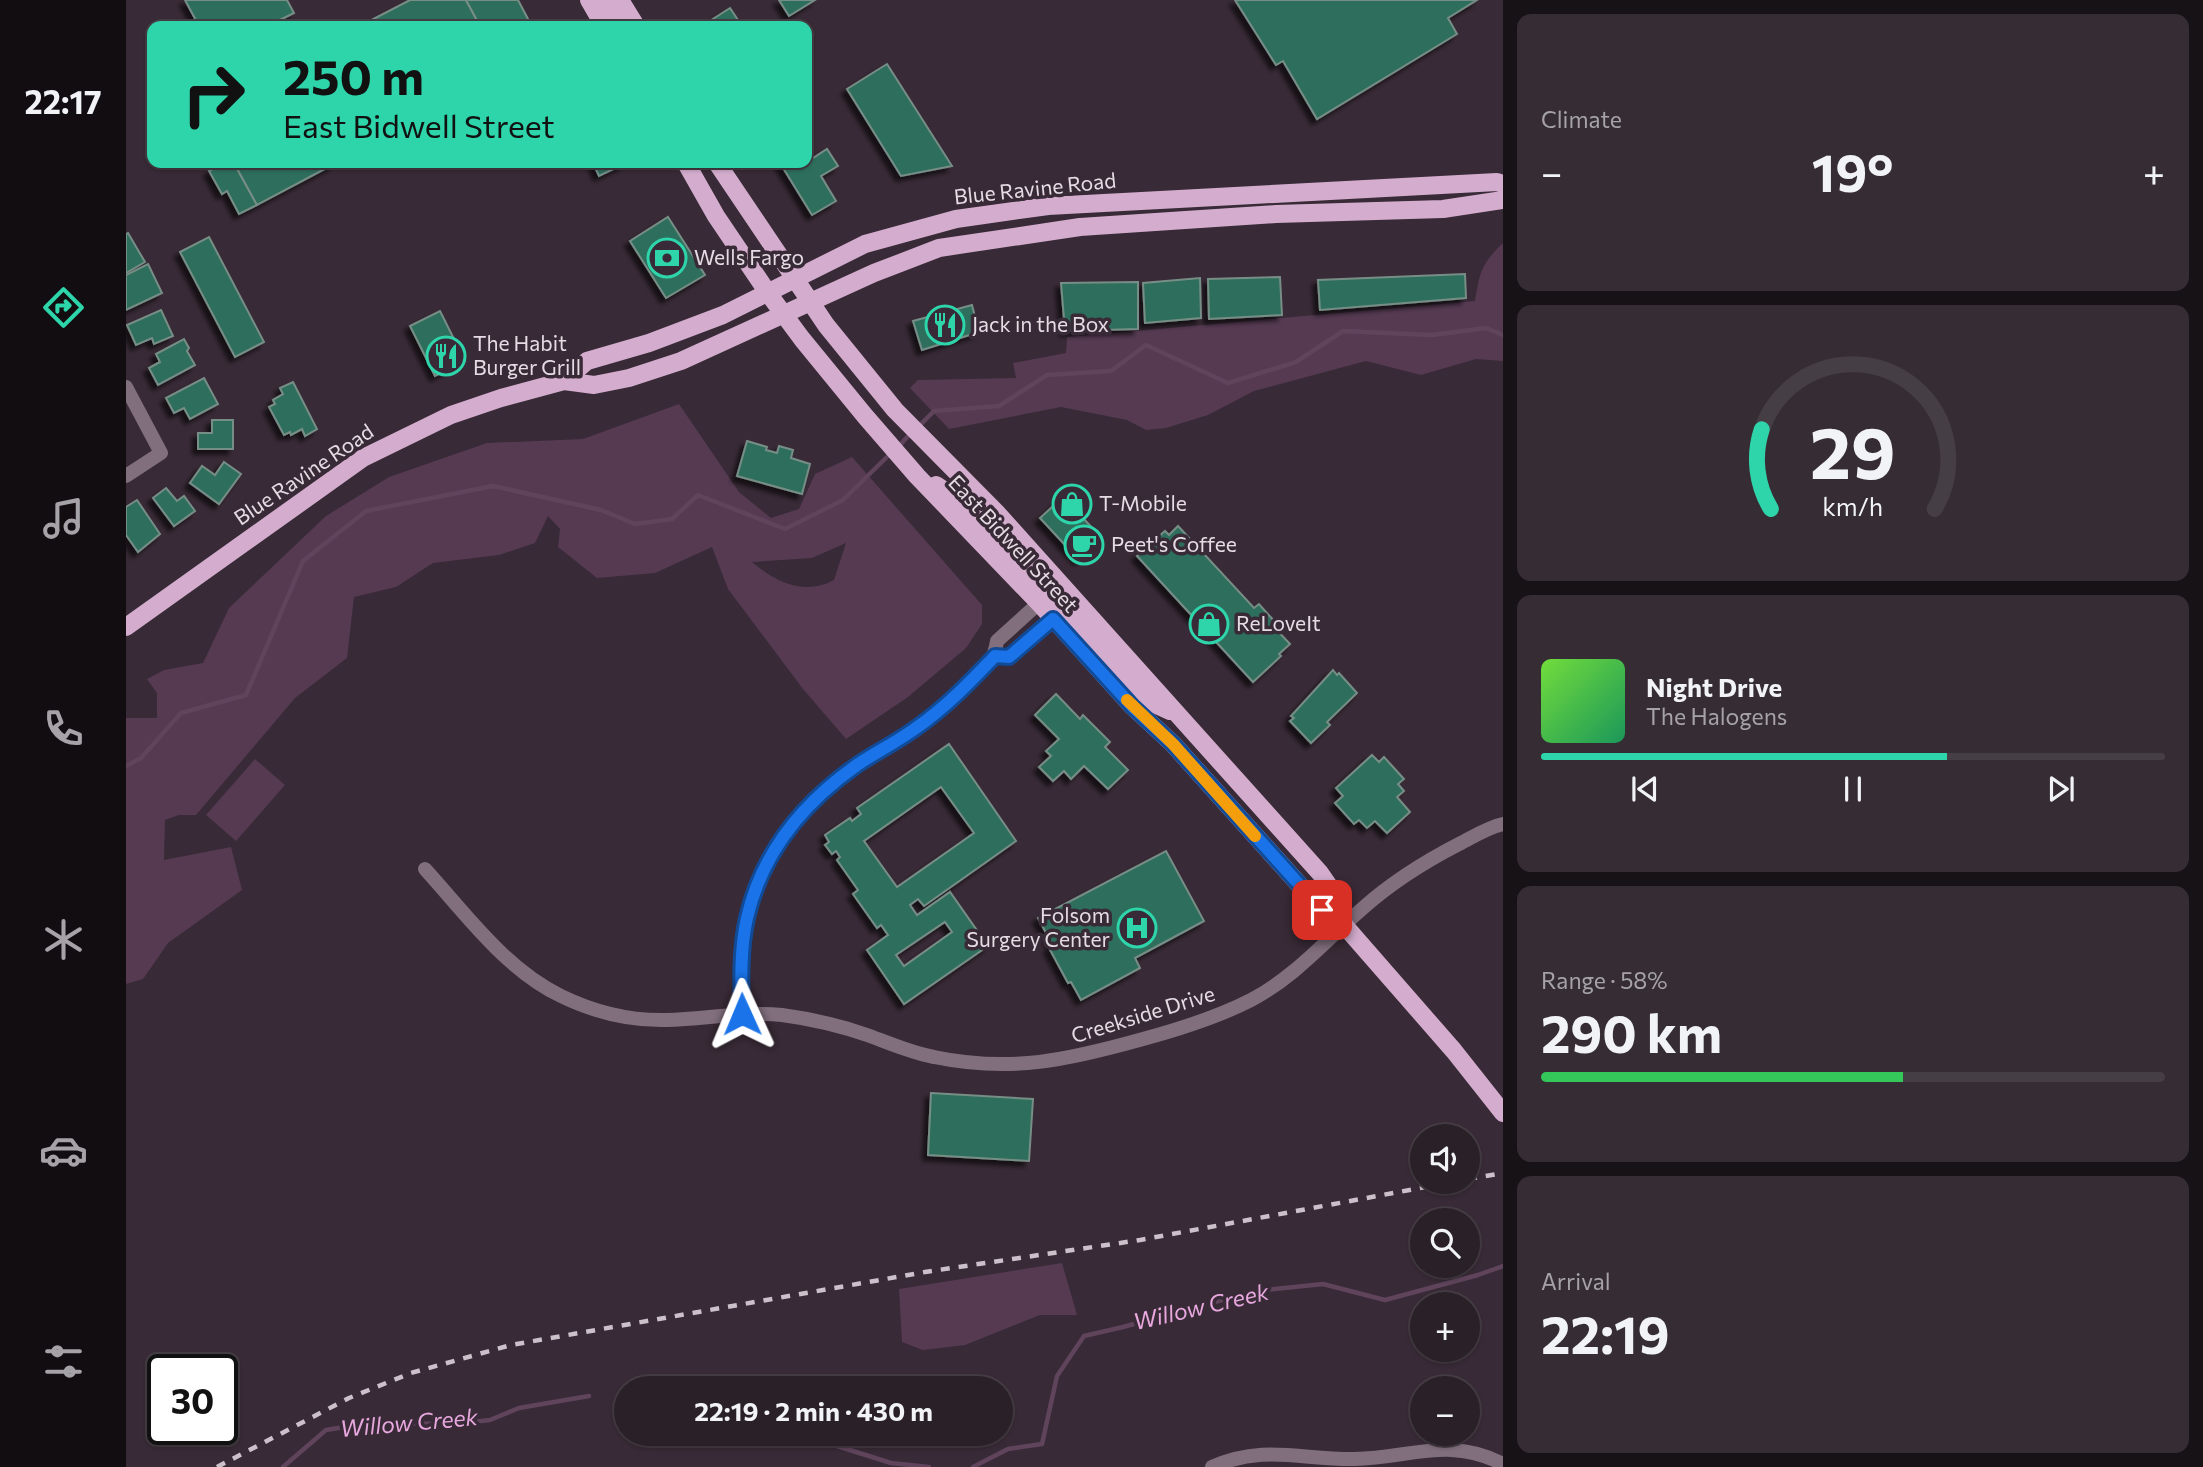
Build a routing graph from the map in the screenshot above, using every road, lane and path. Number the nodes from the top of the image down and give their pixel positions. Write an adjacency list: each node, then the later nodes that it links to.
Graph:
1 (589, 0): 4 (main road)
2 (603, 0): 5 (main road)
3 (620, 0): 6 (main road)
4 (601, 21)
5 (618, 21)
6 (633, 21)
7 (689, 168): 16 (main road, East Bidwell Street)
8 (720, 168): 15 (main road, East Bidwell Street)
9 (1457, 184): 10 (main road, Blue Ravine Road); 12 (main road, Blue Ravine Road); 13 (main road)
10 (1503, 184)
11 (1503, 200): 13 (main road, Blue Ravine Road)
12 (1109, 203): 14 (main road); 15 (main road, Blue Ravine Road)
13 (1367, 212): 14 (main road, Blue Ravine Road)
14 (1041, 233): 17 (main road, Blue Ravine Road)
15 (795, 279): 16 (main road, Blue Ravine Road); 17 (main road, East Bidwell Street)
16 (768, 293): 18 (main road, East Bidwell Street); 19 (main road, Blue Ravine Road)
17 (811, 303): 18 (main road, Blue Ravine Road); 23 (main road, East Bidwell Street)
18 (785, 316): 19 (main road, Blue Ravine Road); 21 (main road, East Bidwell Street)
19 (564, 381): 26 (main road, Blue Ravine Road)
20 (126, 387): 22 (street)
21 (912, 470): 23 (main road); 24 (main road, East Bidwell Street)
22 (126, 477)
23 (1066, 591): 28 (main road, East Bidwell Street)
24 (1039, 603): 25 (main road, East Bidwell Street); 27 (street); 28 (main road)
25 (1053, 619): 27 (street); 31 (main road, East Bidwell Street)
26 (126, 627)
27 (995, 656): 32 (street)
28 (1179, 715): 31 (main road, East Bidwell Street)
29 (1503, 824): 31 (street, Creekside Drive)
30 (425, 869): 32 (street, Creekside Drive)
31 (1344, 925): 32 (street, Creekside Drive); 33 (main road, East Bidwell Street)
32 (742, 1014)
33 (1503, 1113)
34 (1366, 1463): 35 (street); 36 (street)
35 (1503, 1464)
36 (1212, 1467)

